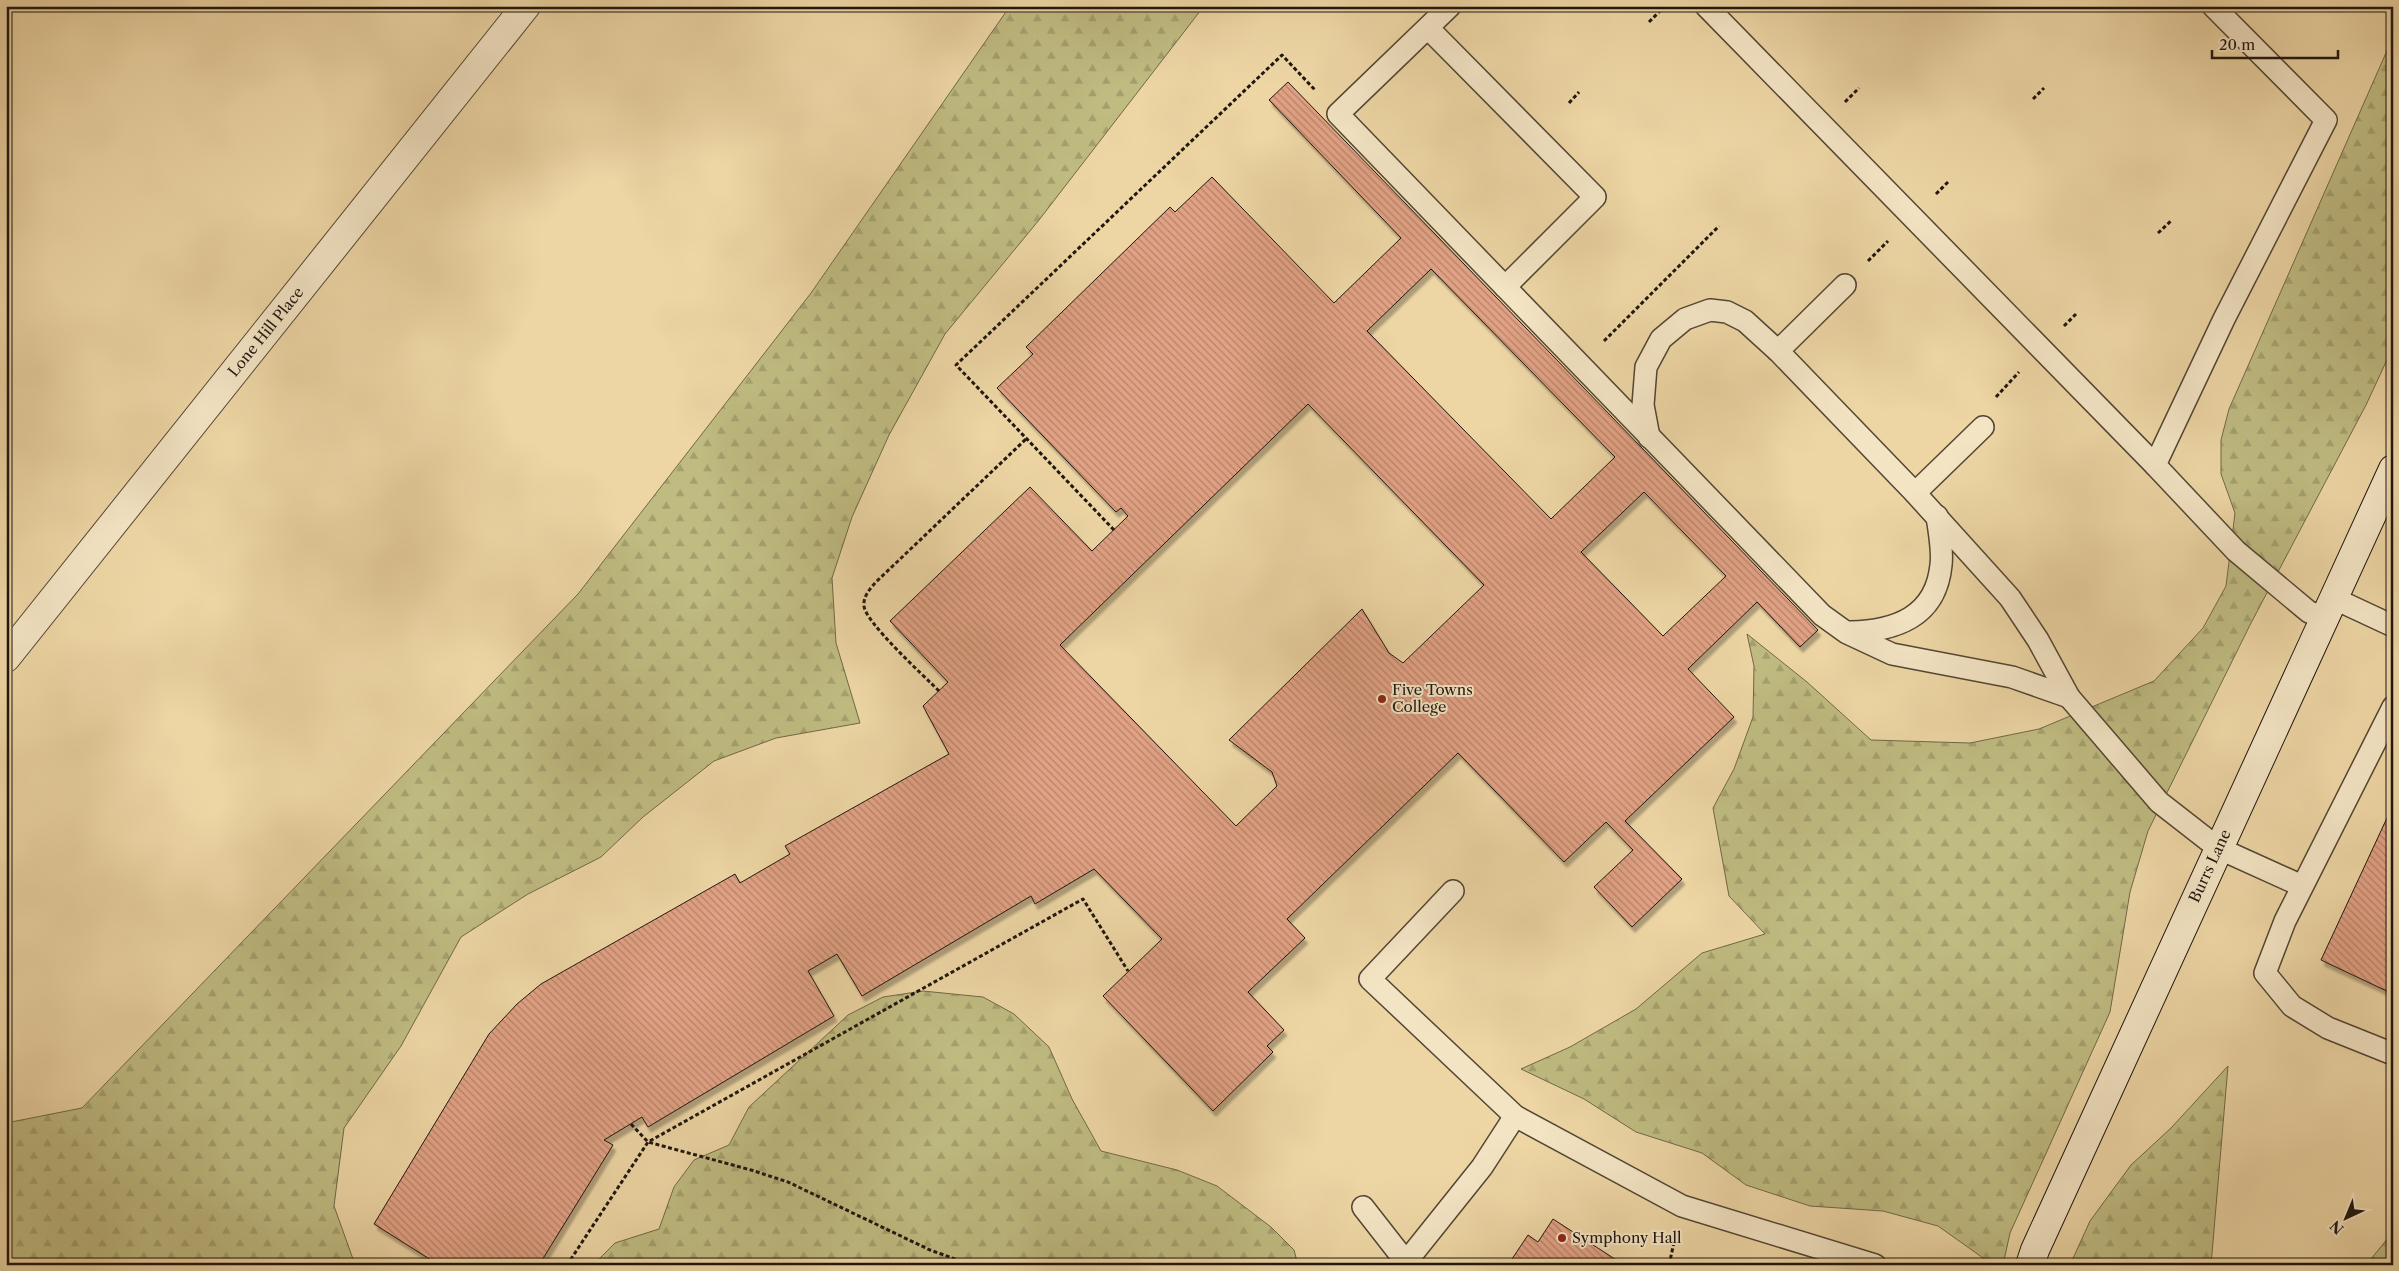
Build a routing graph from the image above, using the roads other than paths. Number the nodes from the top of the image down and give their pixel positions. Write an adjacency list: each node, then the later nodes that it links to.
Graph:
1 (526, 6): 18 (street, Lone Hill Place)
2 (1450, 6): 5 (lane)
3 (1706, 6): 11 (lane)
4 (2213, 6): 11 (lane)
5 (1428, 28): 7 (lane); 7 (lane)
6 (1845, 285): 8 (lane)
7 (1505, 287): 10 (lane)
8 (1778, 351): 10 (lane); 13 (lane)
9 (1983, 427): 13 (lane)
10 (1649, 437): 17 (lane)
11 (2155, 465): 15 (lane)
12 (2393, 469): 15 (street, Burrs Lane)
13 (1916, 493): 14 (lane)
14 (1937, 516): 17 (lane); 19 (lane)
15 (2329, 607): 16 (lane); 21 (street, Burrs Lane)
16 (2393, 626)
17 (1847, 633): 19 (lane)
18 (6, 658)
19 (2069, 697): 21 (lane)
20 (2393, 707): 22 (lane)
21 (2218, 848): 22 (lane); 28 (street, Burrs Lane)
22 (2302, 886): 24 (lane)
23 (1453, 891): 25 (lane)
24 (2393, 1054)
25 (1515, 1116): 26 (lane); 27 (lane)
26 (1363, 1208)
27 (1875, 1265)
28 (2030, 1265)

